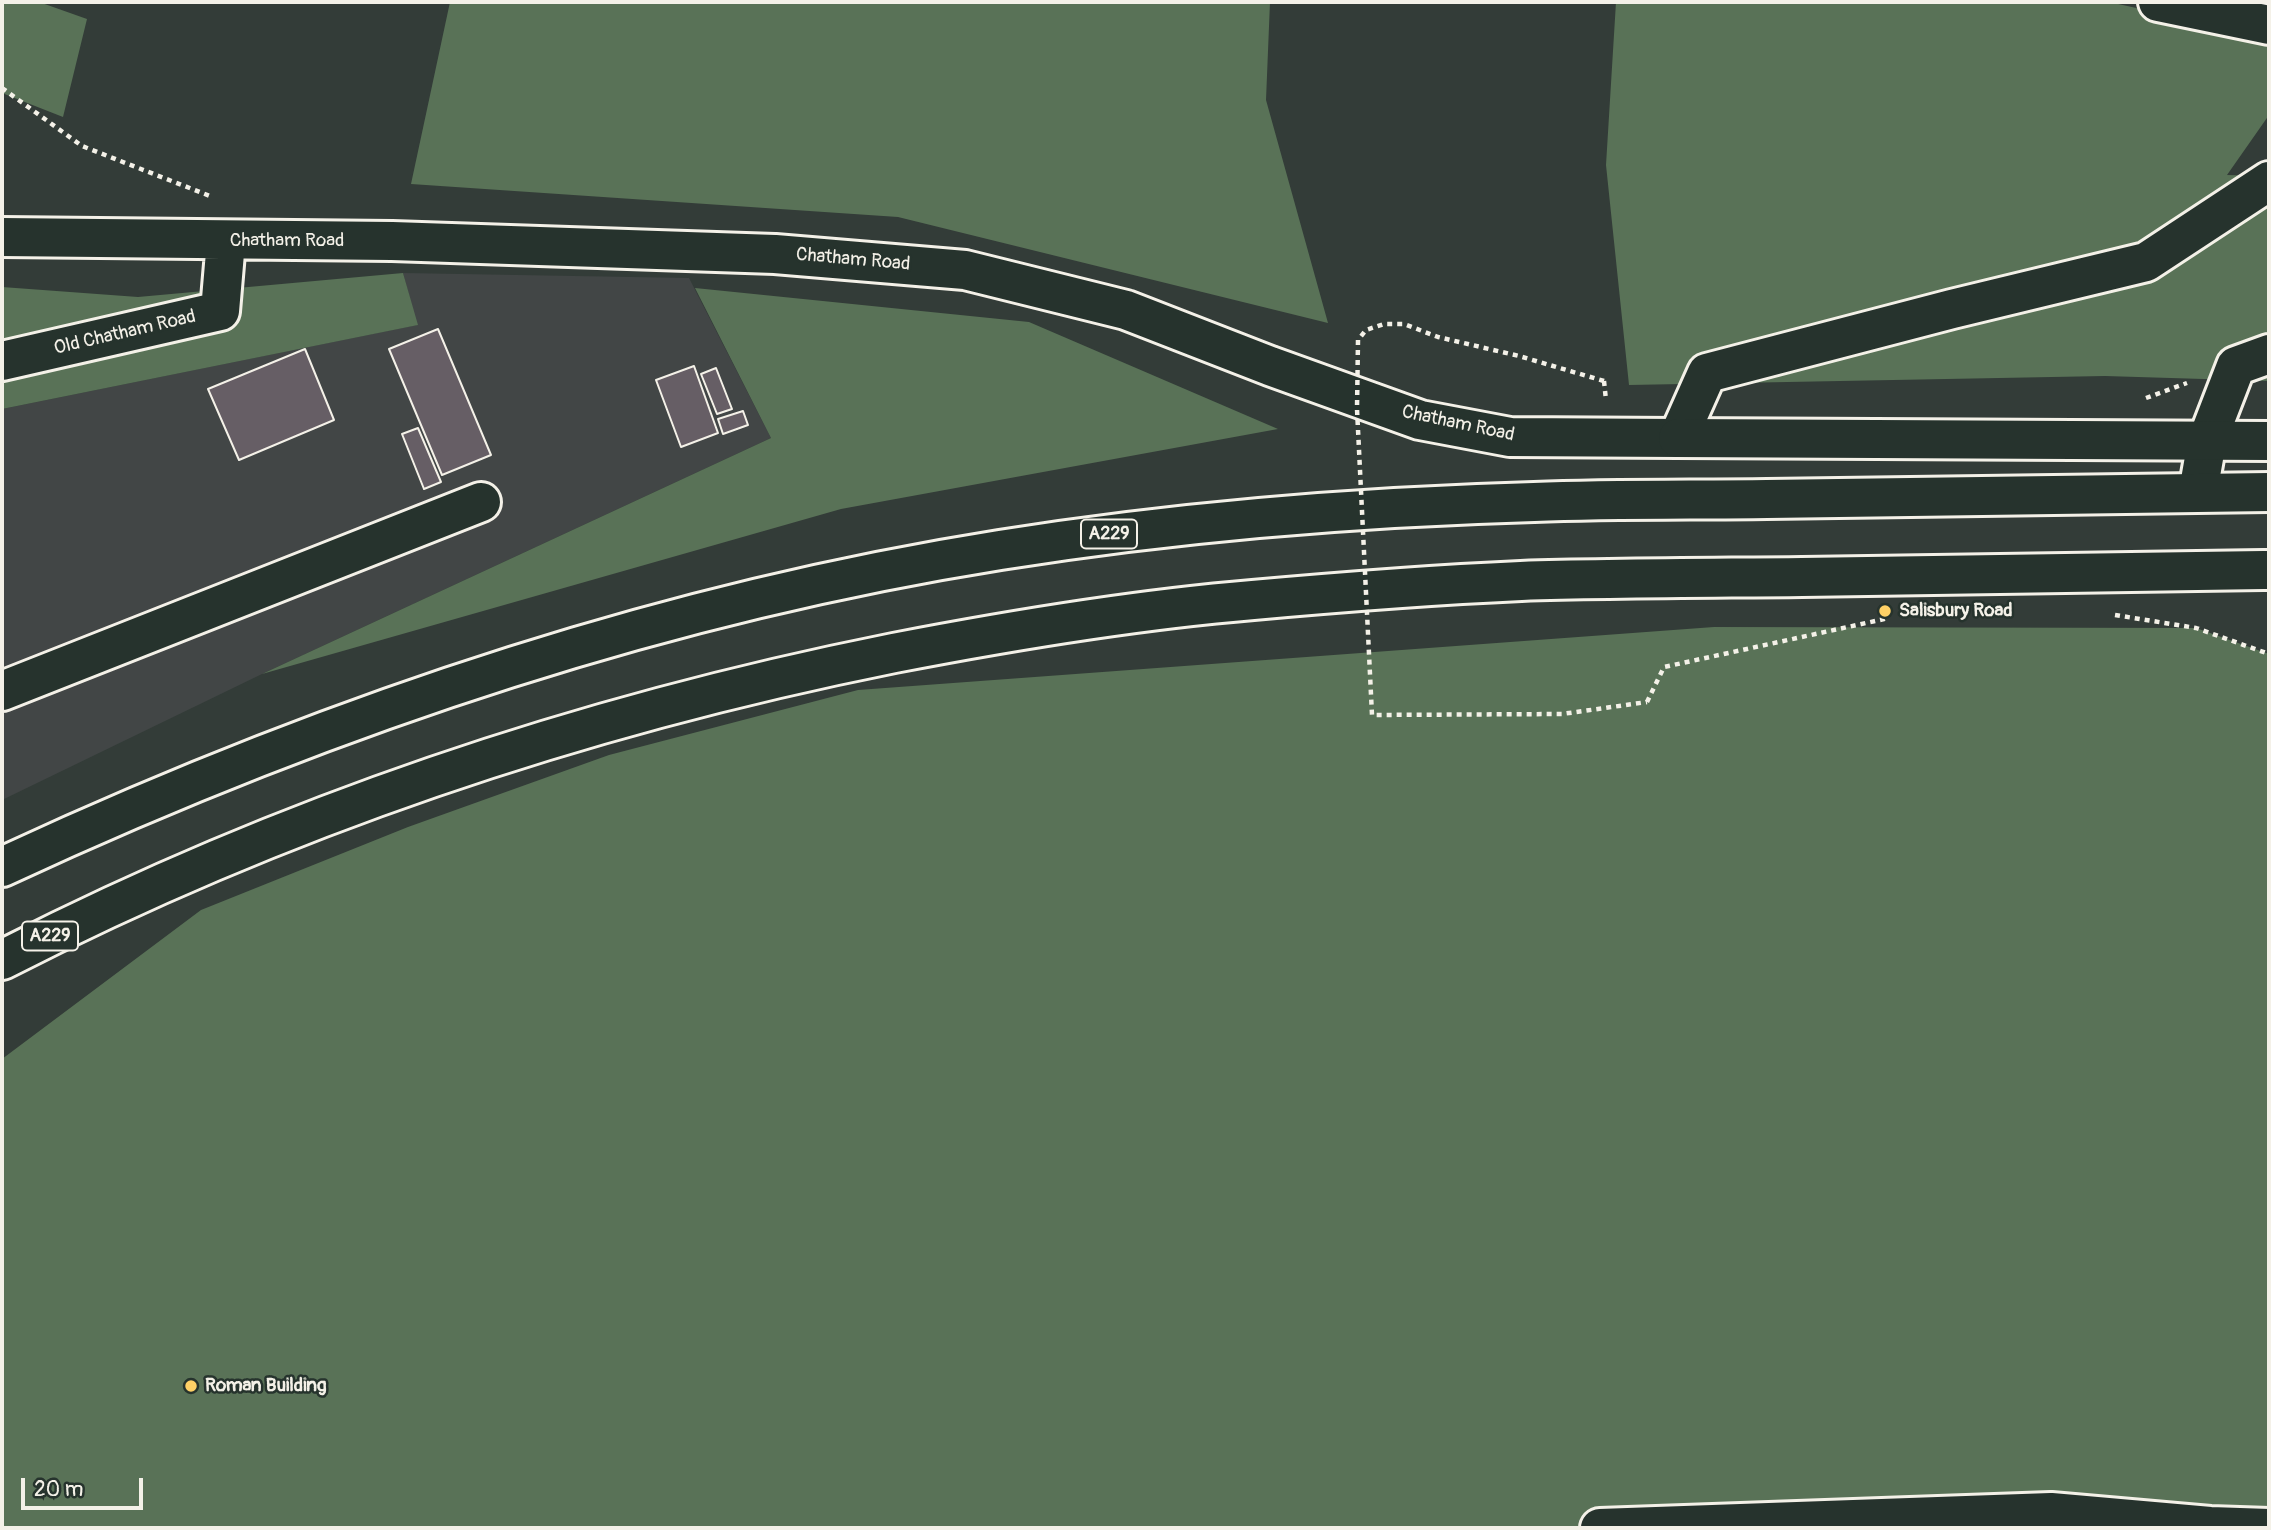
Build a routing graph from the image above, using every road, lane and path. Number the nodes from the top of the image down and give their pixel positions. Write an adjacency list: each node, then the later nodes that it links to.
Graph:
1 (2158, 2): 2 (main road)
2 (2269, 26)
3 (2, 88): 5 (path)
4 (2269, 181): 11 (main road)
5 (215, 198)
6 (2, 237): 7 (main road, Chatham Road)
7 (226, 241): 9 (main road, Old Chatham Road); 11 (main road, Chatham Road)
8 (2269, 354): 12 (main road)
9 (2, 361)
10 (1604, 381): 20 (path, bridge)
11 (1678, 438): 12 (main road, Chatham Road)
12 (2207, 441): 13 (main road, Chatham Road); 14 (main road)
13 (2269, 441)
14 (2198, 492): 15 (main road, A229); 22 (main road, A229)
15 (2269, 492)
16 (481, 502): 21 (main road)
17 (2269, 570): 23 (main road, A229)
18 (2103, 613): 19 (path)
19 (2269, 654)
20 (1664, 667)
21 (2, 691)
22 (2, 867)
23 (98, 911): 24 (main road, A229); 25 (main road)
24 (2, 960)
25 (2, 987)
26 (1600, 1528): 27 (main road)
27 (2269, 1528)

